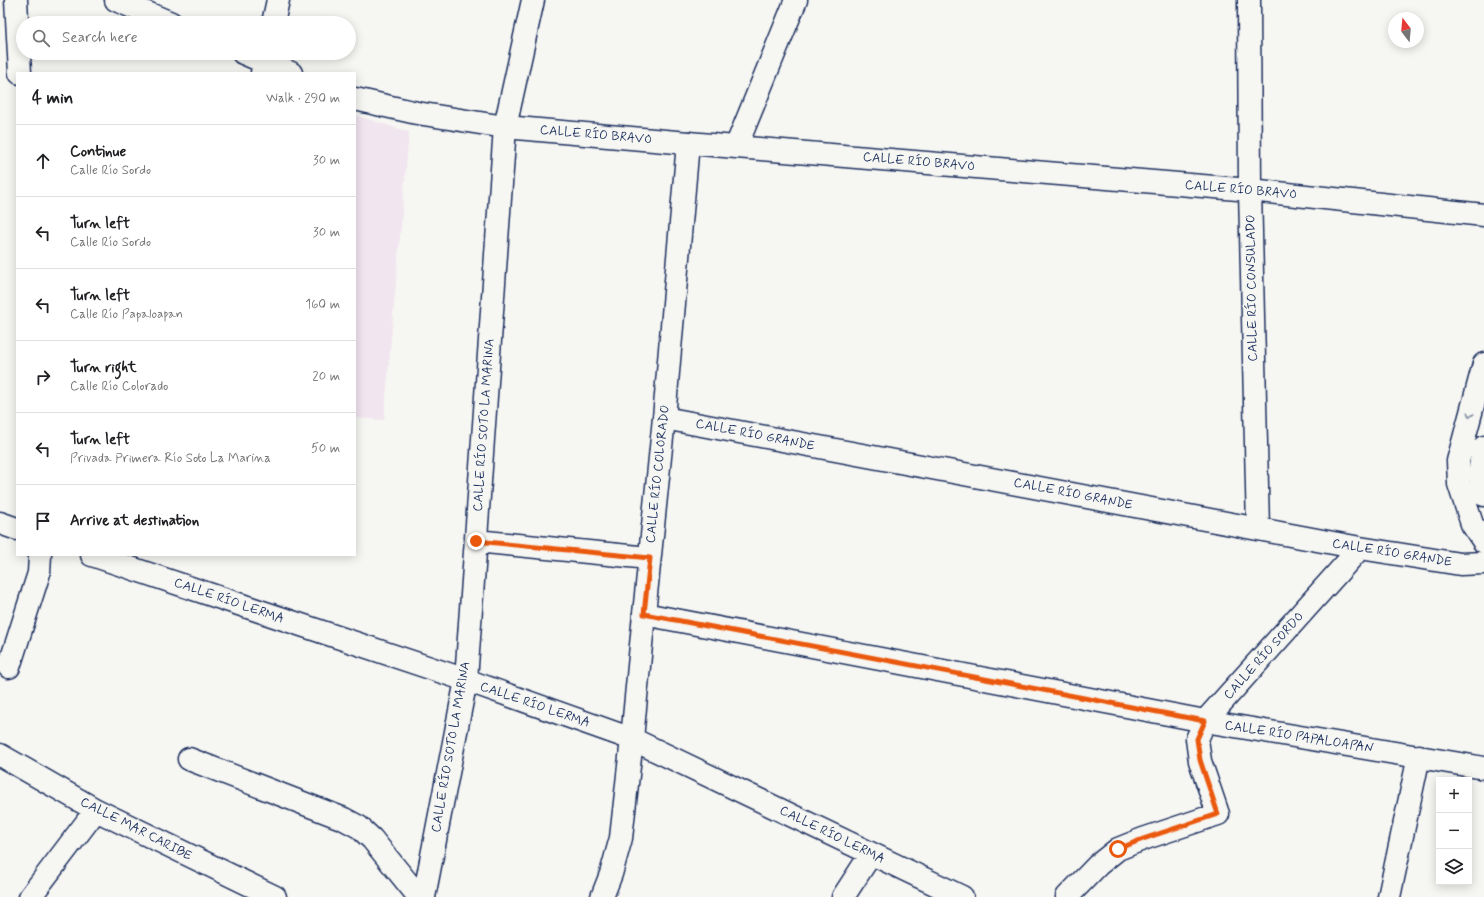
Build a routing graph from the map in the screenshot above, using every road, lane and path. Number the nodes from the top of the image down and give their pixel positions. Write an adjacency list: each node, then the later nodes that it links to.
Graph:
1 (16, 0): 7 (street)
2 (116, 0): 8 (street)
3 (278, 0): 9 (street)
4 (533, 0): 15 (street, CALLE RÍO SOTO LA MARINA)
5 (796, 0): 17 (street)
6 (1249, 0): 18 (street, CALLE RÍO CONSULADO)
7 (17, 16)
8 (154, 16)
9 (275, 16)
10 (19, 60): 12 (street)
11 (264, 63): 13 (street)
12 (20, 72)
13 (288, 72)
14 (356, 99): 15 (street, CALLE RÍO BRAVO)
15 (505, 127): 16 (street, CALLE RÍO BRAVO); 27 (street, CALLE RÍO SOTO LA MARINA)
16 (688, 143): 17 (street, CALLE RÍO BRAVO); 21 (street, CALLE RÍO COLORADO)
17 (736, 147): 18 (street, CALLE RÍO BRAVO)
18 (1250, 190): 19 (street, CALLE RÍO BRAVO); 26 (street, CALLE RÍO CONSULADO)
19 (1484, 215)
20 (1484, 364): 28 (street, one-way to 28)
21 (664, 418): 26 (street, CALLE RÍO GRANDE); 32 (street, CALLE RÍO COLORADO)
22 (1484, 447): 23 (street)
23 (1484, 495)
24 (0, 523): 25 (street)
25 (16, 529)
26 (1258, 529): 29 (street, CALLE RÍO GRANDE)
27 (476, 541): 32 (street); 36 (street, CALLE RÍO SOTO LA MARINA)
28 (1484, 542)
29 (1360, 548): 33 (street, CALLE RÍO GRANDE); 37 (street, CALLE RÍO SORDO)
30 (40, 556): 35 (street)
31 (95, 556): 36 (street, CALLE RÍO LERMA)
32 (650, 558): 34 (street, CALLE RÍO COLORADO)
33 (1484, 563)
34 (644, 614): 37 (street, CALLE RÍO PAPALOAPAN); 38 (street, CALLE RÍO COLORADO)
35 (9, 667)
36 (466, 680): 38 (street, CALLE RÍO LERMA); 48 (street, CALLE RÍO SOTO LA MARINA)
37 (1205, 721): 40 (street, CALLE RÍO PAPALOAPAN); 52 (street, CALLE RÍO SORDO)
38 (632, 739): 44 (street, CALLE RÍO LERMA); 49 (street, CALLE RÍO COLORADO)
39 (0, 755): 43 (street, CALLE MAR CARIBE)
40 (1420, 756): 42 (street, CALLE RÍO PAPALOAPAN); 53 (street)
41 (189, 759): 47 (street)
42 (1484, 768)
43 (96, 810): 45 (street, CALLE MAR CARIBE); 46 (street)
44 (872, 854): 50 (street); 51 (street, CALLE RÍO LERMA)
45 (264, 895)
46 (30, 897)
47 (419, 897)
48 (424, 897)
49 (602, 897)
50 (843, 897)
51 (962, 897)
52 (1067, 897)
53 (1389, 897)

